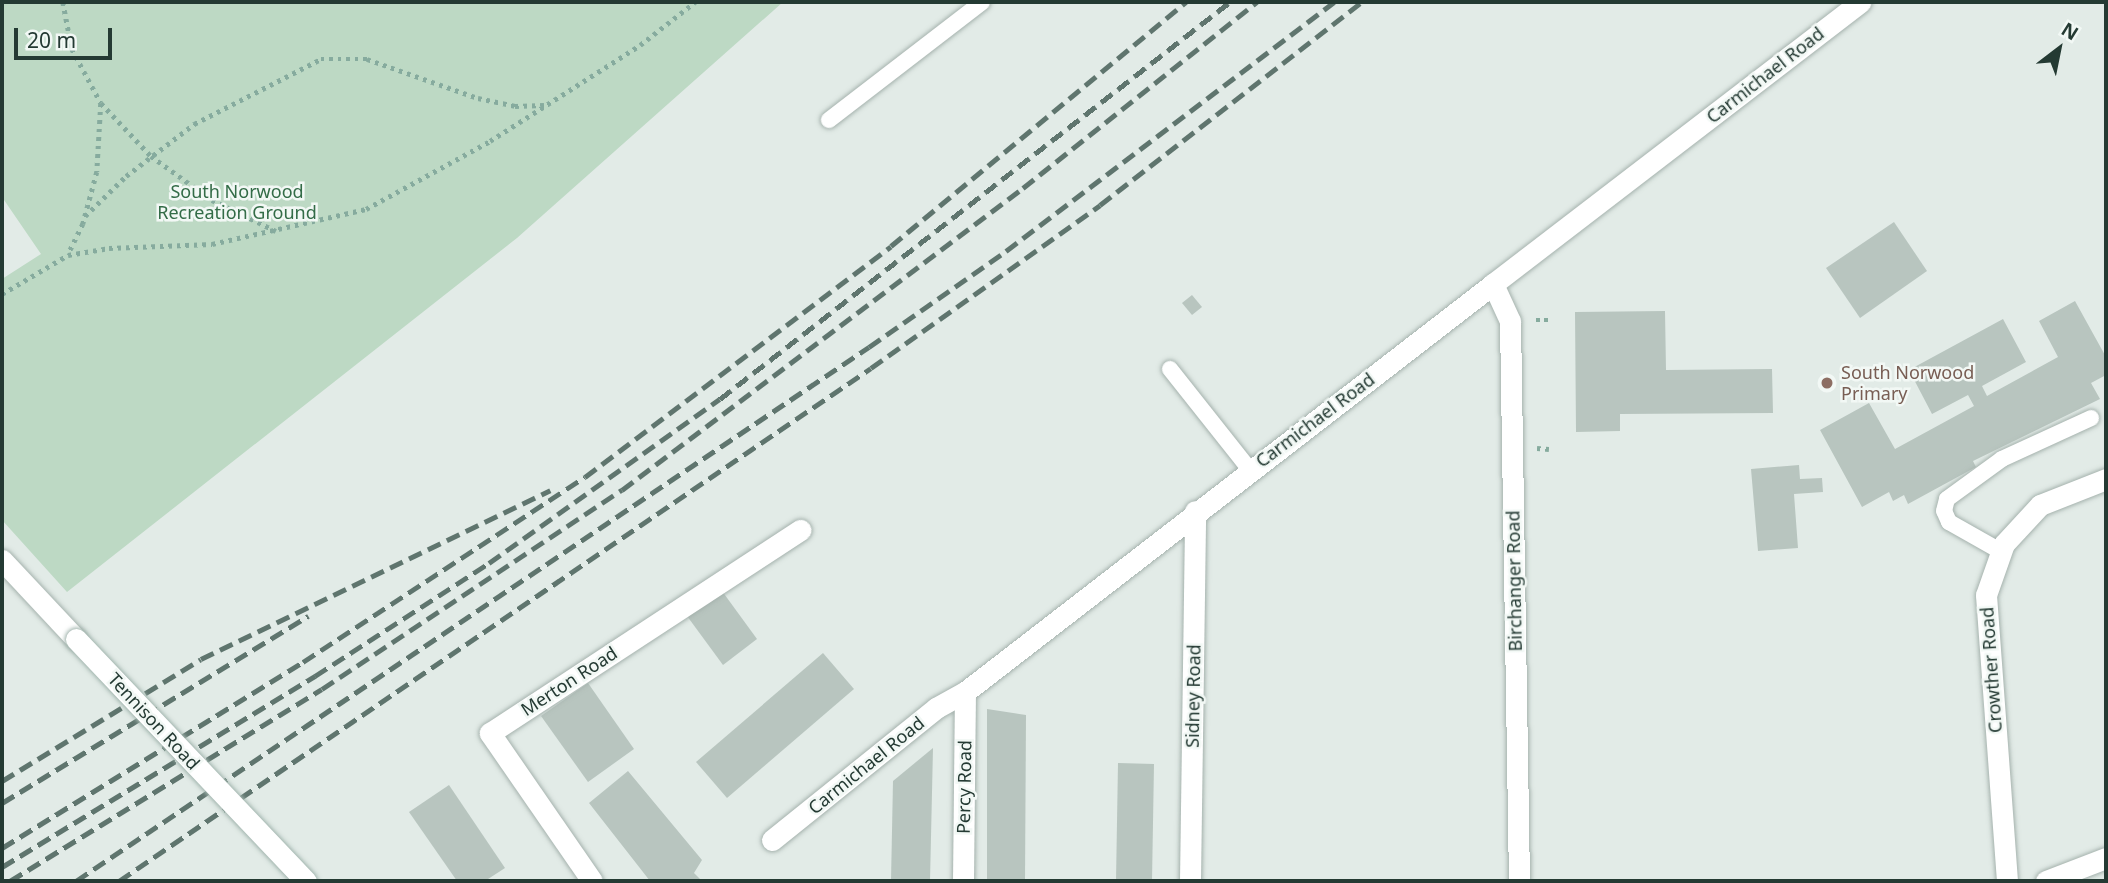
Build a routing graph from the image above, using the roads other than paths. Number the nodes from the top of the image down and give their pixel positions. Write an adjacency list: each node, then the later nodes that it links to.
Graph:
1 (982, 2): 3 (lane)
2 (1860, 2): 4 (street, Carmichael Road)
3 (829, 120)
4 (1493, 284): 7 (street, Carmichael Road); 20 (street, Birchanger Road)
5 (1170, 369): 7 (lane)
6 (2091, 418): 11 (lane)
7 (1250, 470): 9 (street, Carmichael Road)
8 (2106, 479): 11 (street, Crowther Road)
9 (1195, 511): 13 (street, Carmichael Road); 19 (street, Sidney Road)
10 (800, 530): 17 (street, Merton Road)
11 (2002, 552): 21 (street, Crowther Road)
12 (2, 560): 16 (street, Tennison Road, bridge)
13 (965, 692): 14 (street, Carmichael Road); 18 (street, Percy Road)
14 (772, 840)
15 (2106, 858): 22 (street)
16 (306, 881)
17 (592, 881)
18 (963, 881)
19 (1191, 881)
20 (1518, 881)
21 (2007, 881)
22 (2046, 881)

